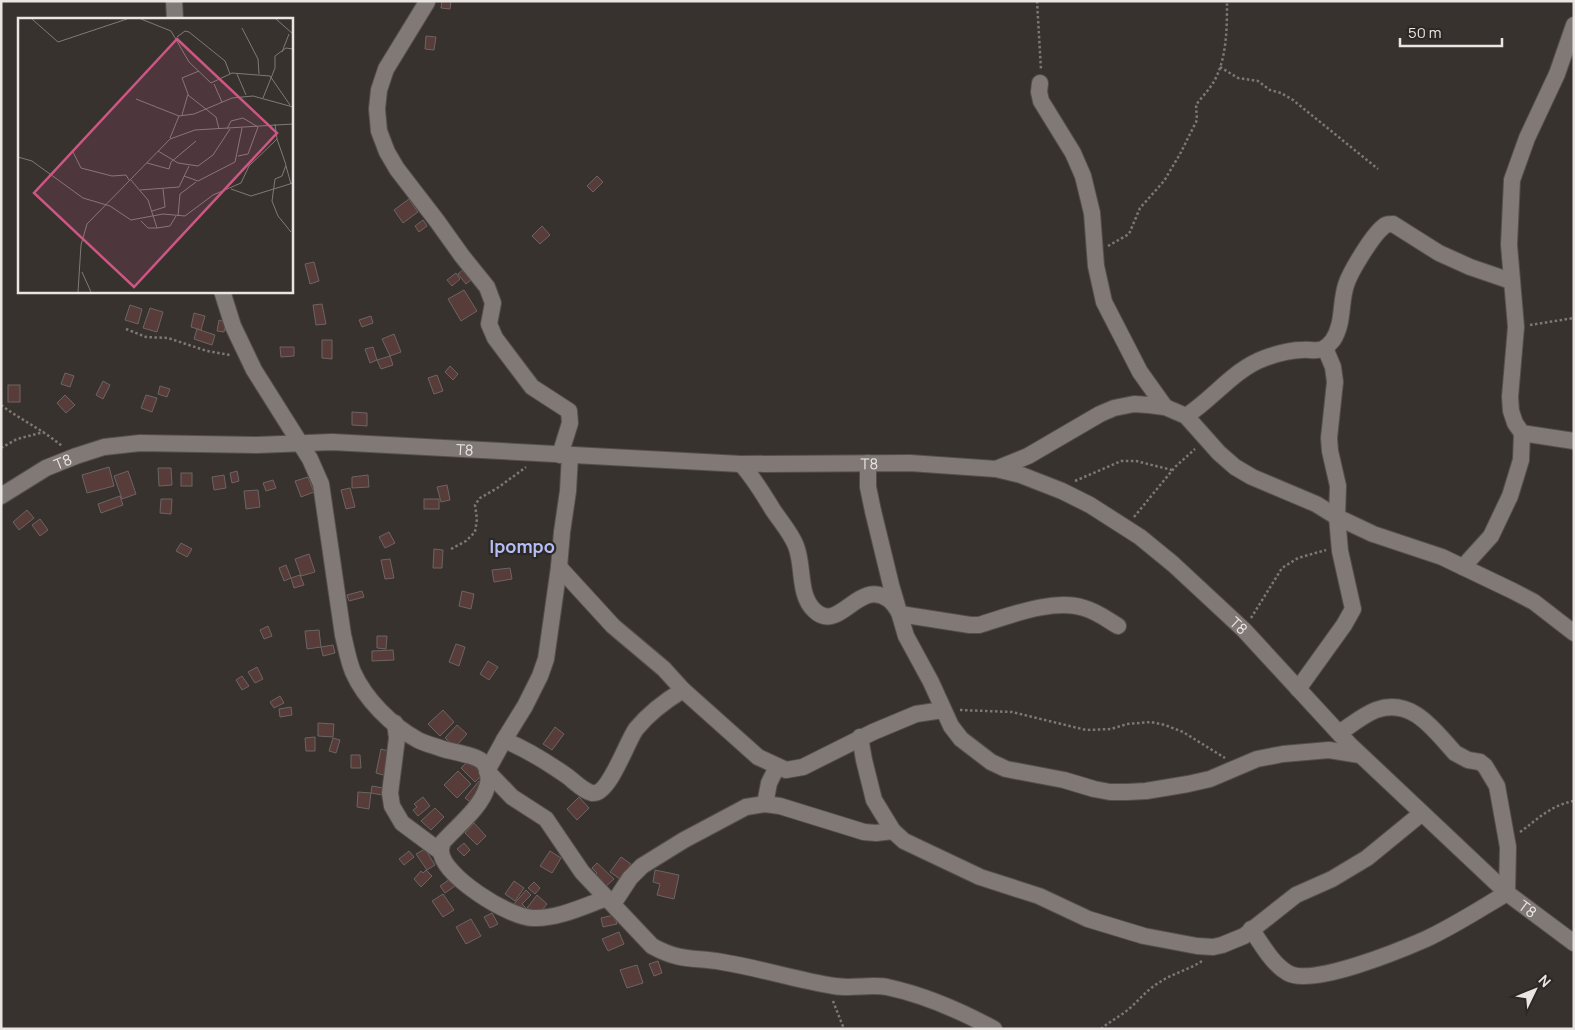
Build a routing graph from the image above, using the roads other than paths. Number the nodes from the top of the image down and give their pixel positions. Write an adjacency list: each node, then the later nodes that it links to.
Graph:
1 (174, 1): 3 (street)
2 (426, 2): 14 (street)
3 (175, 18)
4 (1574, 25): 6 (street)
5 (1040, 83): 9 (street)
6 (1512, 281): 8 (street); 11 (street)
7 (222, 292): 13 (street)
8 (1326, 348): 10 (street); 19 (street)
9 (1165, 407): 10 (street); 17 (street)
10 (1186, 416): 19 (street)
11 (1522, 433): 12 (street); 21 (street)
12 (1574, 441)
13 (299, 444): 14 (street, T8); 18 (street, T8); 28 (street)
14 (565, 455): 16 (street, T8); 20 (street)
15 (868, 463): 16 (street, T8); 17 (street, T8); 22 (street)
16 (741, 464): 22 (street)
17 (996, 469): 25 (street, T8)
18 (1, 496)
19 (1337, 517): 21 (street); 25 (street)
20 (559, 567): 26 (street); 31 (street)
21 (1463, 567): 24 (street)
22 (900, 614): 23 (street); 27 (street)
23 (1118, 626)
24 (1574, 633)
25 (1298, 689): 29 (street, T8)
26 (683, 690): 31 (street); 33 (street)
27 (943, 710): 30 (street); 32 (street)
28 (395, 723): 34 (street); 38 (street)
29 (1339, 733): 32 (street, T8); 39 (street)
30 (860, 737): 33 (street); 37 (street)
31 (504, 740): 34 (street)
32 (1360, 755): 36 (street, T8)
33 (777, 767): 35 (street)
34 (487, 772): 38 (street); 40 (street)
35 (765, 804): 37 (street); 40 (street)
36 (1422, 813): 39 (street, T8); 41 (street)
37 (893, 831): 41 (street)
38 (441, 852): 40 (street)
39 (1507, 894): 41 (street); 42 (street, T8)
40 (610, 901): 43 (street)
41 (1251, 929)
42 (1574, 942)
43 (994, 1029)

